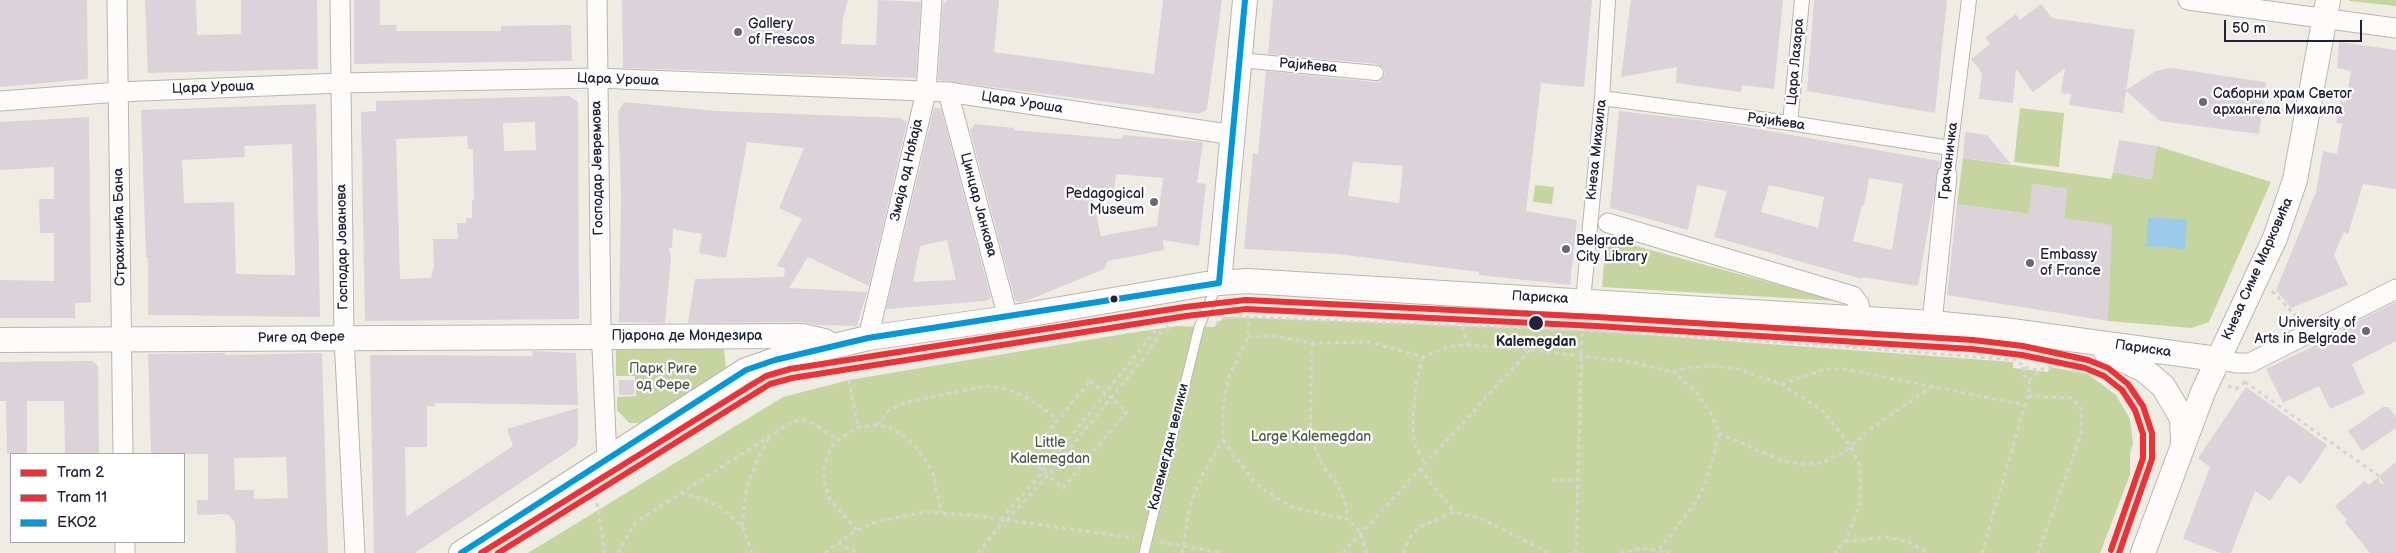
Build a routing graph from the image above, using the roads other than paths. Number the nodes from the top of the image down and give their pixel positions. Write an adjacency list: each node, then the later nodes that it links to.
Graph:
1 (117, 0): 16 (street, Страхињића Бана)
2 (340, 0): 15 (street, Господар Јованова)
3 (597, 0): 14 (street, Господар Јевремова)
4 (932, 0): 17 (street, Змаја од Ноћаја)
5 (1245, 0): 12 (street)
6 (1608, 0): 19 (street, Кнеза Михаила)
7 (1802, 0): 21 (street, Цара Лазара)
8 (1969, 0): 23 (street, Грачаничка)
9 (2188, 0): 10 (street)
10 (2326, 9): 11 (street); 39 (street, Кнеза Симе Марковића)
11 (2396, 28)
12 (1240, 60): 13 (street, Рајићева); 22 (street)
13 (1376, 73)
14 (596, 78): 15 (street, Цара Уроша); 17 (street, Цара Уроша); 32 (street, Господар Јевремова)
15 (341, 82): 16 (street, Цара Уроша); 33 (street, Господар Јованова)
16 (118, 92): 20 (street, Цара Уроша); 36 (street, Страхињића Бана)
17 (926, 92): 18 (street, Цара Уроша); 34 (street, Змаја од Ноћаја)
18 (948, 92): 22 (street, Цара Уроша); 29 (street, Цинцар Јанкова)
19 (1602, 98): 21 (street, Рајићева); 28 (street, Кнеза Михаила)
20 (0, 101)
21 (1790, 123): 23 (street, Рајићева)
22 (1234, 135): 26 (street)
23 (1950, 148): 24 (street, Грачаничка)
24 (1947, 175): 31 (street, Грачаничка)
25 (1608, 223): 30 (street)
26 (1218, 283): 28 (street, Париска); 29 (street, Пјарона де Мондезира); 45 (lane, Калемегдан велики)
27 (2396, 289): 39 (street)
28 (1583, 301): 30 (street, Париска)
29 (1008, 318): 34 (street, Пјарона де Мондезира)
30 (1862, 319): 31 (street, Париска)
31 (1932, 323): 38 (street, Париска)
32 (602, 336): 33 (street, Риге од Фере); 37 (street, Пјарона де Мондезира); 42 (street, Пјарона де Мондезира)
33 (344, 338): 36 (street, Риге од Фере); 43 (street, Господар Јованова)
34 (868, 338): 37 (street, Пјарона де Мондезира)
35 (0, 340): 36 (street, Риге од Фере)
36 (121, 340): 41 (street, Страхињића Бана)
37 (833, 346): 42 (street, Пјарона де Мондезира)
38 (2081, 349): 39 (street, Париска); 40 (street)
39 (2217, 359): 40 (street)
40 (2183, 444): 46 (street)
41 (123, 453)
42 (607, 459): 44 (street, Пјарона де Мондезира)
43 (355, 553)
44 (461, 553)
45 (1144, 553)
46 (2144, 553)

